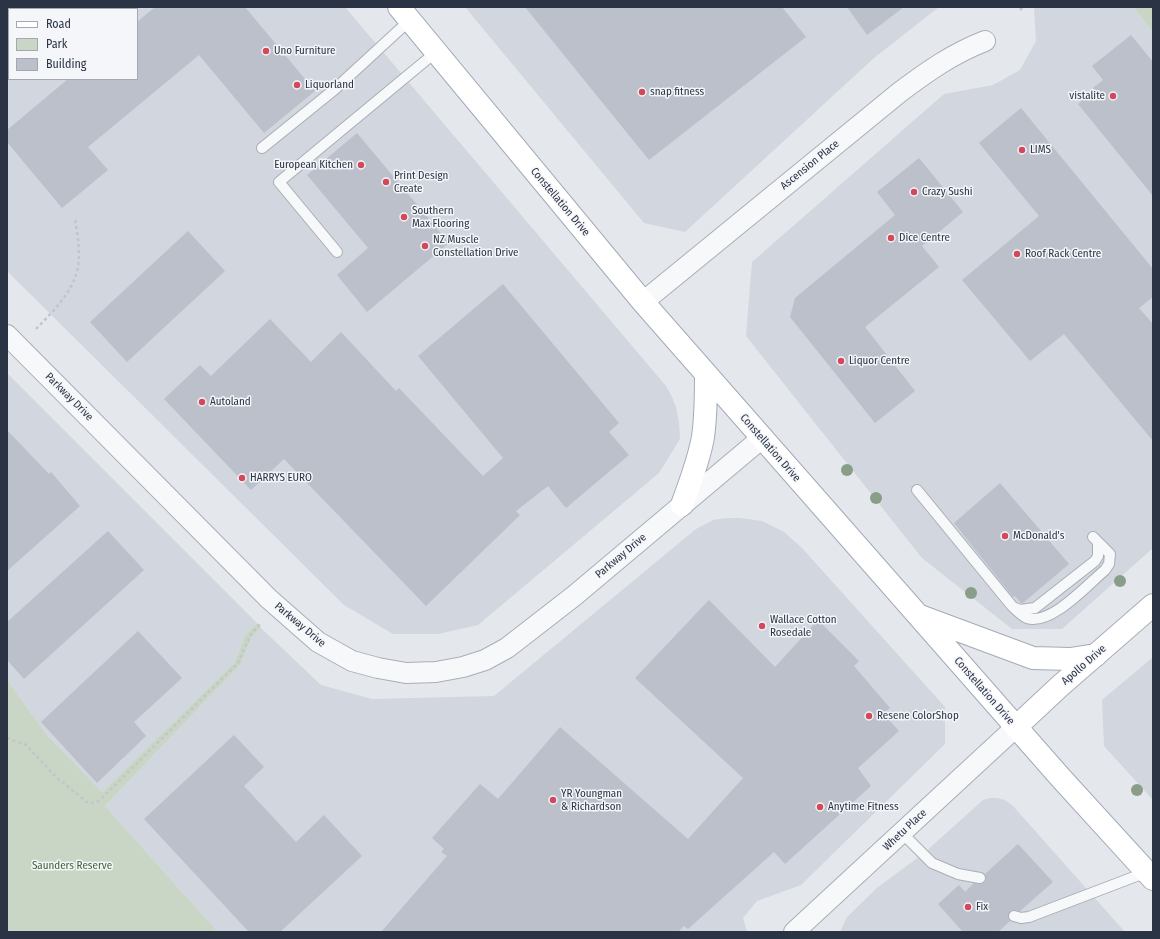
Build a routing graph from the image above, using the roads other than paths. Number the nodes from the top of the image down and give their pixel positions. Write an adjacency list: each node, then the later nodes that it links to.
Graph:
1 (404, 14): 3 (main road, Constellation Drive); 4 (lane)
2 (985, 41): 6 (street, Ascension Place)
3 (436, 52): 5 (lane); 6 (main road, Constellation Drive)
4 (262, 148)
5 (337, 252)
6 (643, 302): 8 (main road, Constellation Drive)
7 (7, 335): 11 (street, Parkway Drive)
8 (706, 375): 9 (main road, Constellation Drive); 11 (main road)
9 (762, 438): 11 (street, Parkway Drive); 14 (main road, Constellation Drive)
10 (917, 490): 13 (lane)
11 (682, 505)
12 (1153, 605): 15 (main road, Apollo Drive)
13 (1015, 608): 13 (lane)
14 (917, 614): 15 (main road); 16 (main road, Constellation Drive)
15 (1096, 655): 16 (main road, Apollo Drive)
16 (1016, 727): 17 (street, Whetu Place); 18 (main road, Constellation Drive)
17 (902, 833): 19 (lane); 21 (street, Whetu Place)
18 (1150, 876): 20 (lane)
19 (980, 878)
20 (1014, 916)
21 (794, 932)

